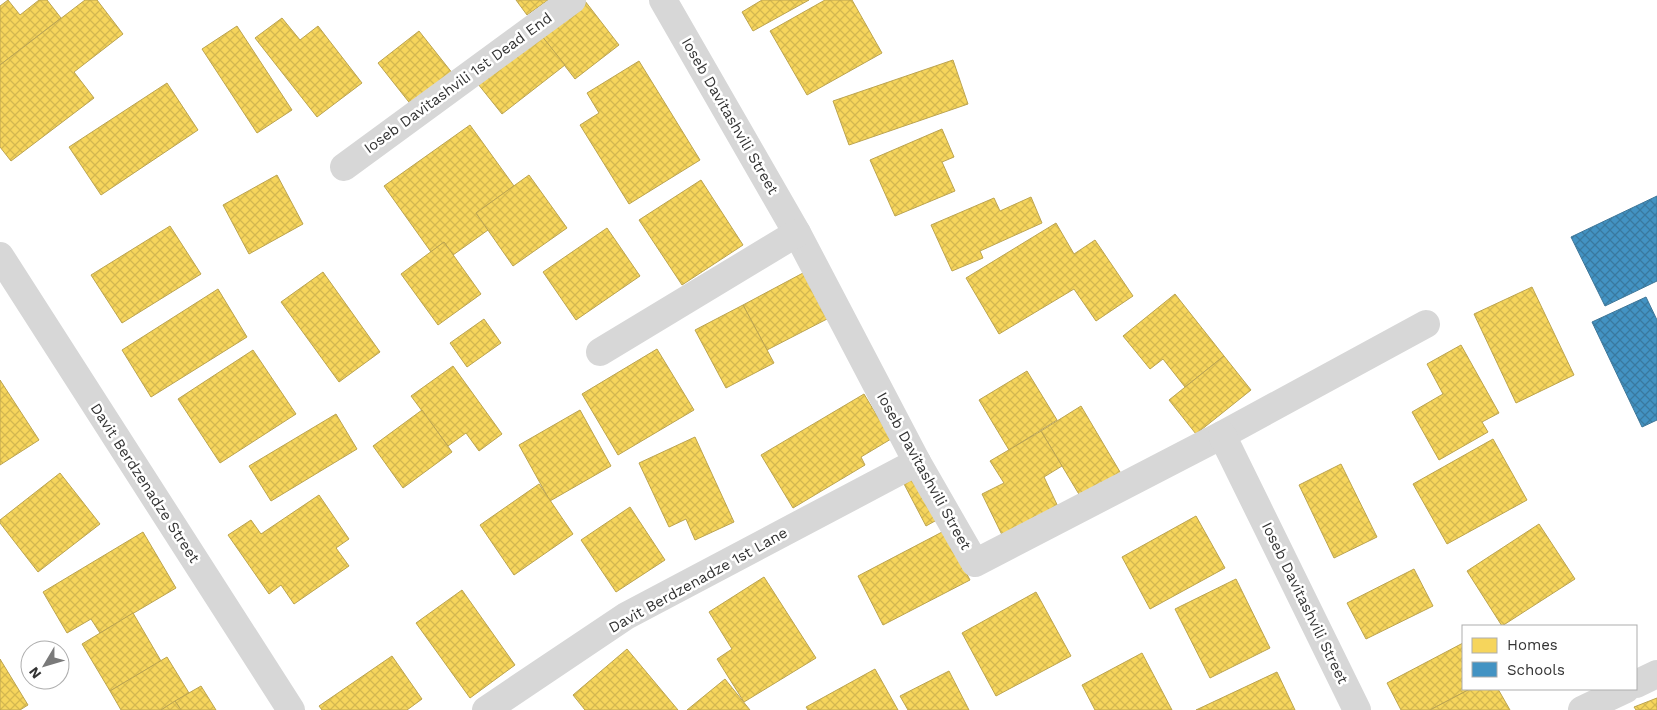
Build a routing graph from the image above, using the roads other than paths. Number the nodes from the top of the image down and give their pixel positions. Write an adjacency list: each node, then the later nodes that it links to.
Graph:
1 (572, 0): 3 (street, Ioseb Davitashvili 1st Dead End)
2 (663, 0): 4 (street, Ioseb Davitashvili Street)
3 (344, 167)
4 (797, 233): 7 (street); 9 (street, Ioseb Davitashvili Street)
5 (0, 256): 13 (street, Davit Berdzenadze Street)
6 (1426, 324): 8 (street)
7 (600, 352)
8 (1222, 435): 9 (street, Ioseb Davitashvili Street); 15 (street, Ioseb Davitashvili Street)
9 (917, 462): 14 (street, Davit Berdzenadze 1st Lane)
10 (1657, 674): 11 (street)
11 (1637, 684)
12 (1624, 690): 16 (street)
13 (291, 710)
14 (486, 710)
15 (1357, 710)
16 (1582, 710)

